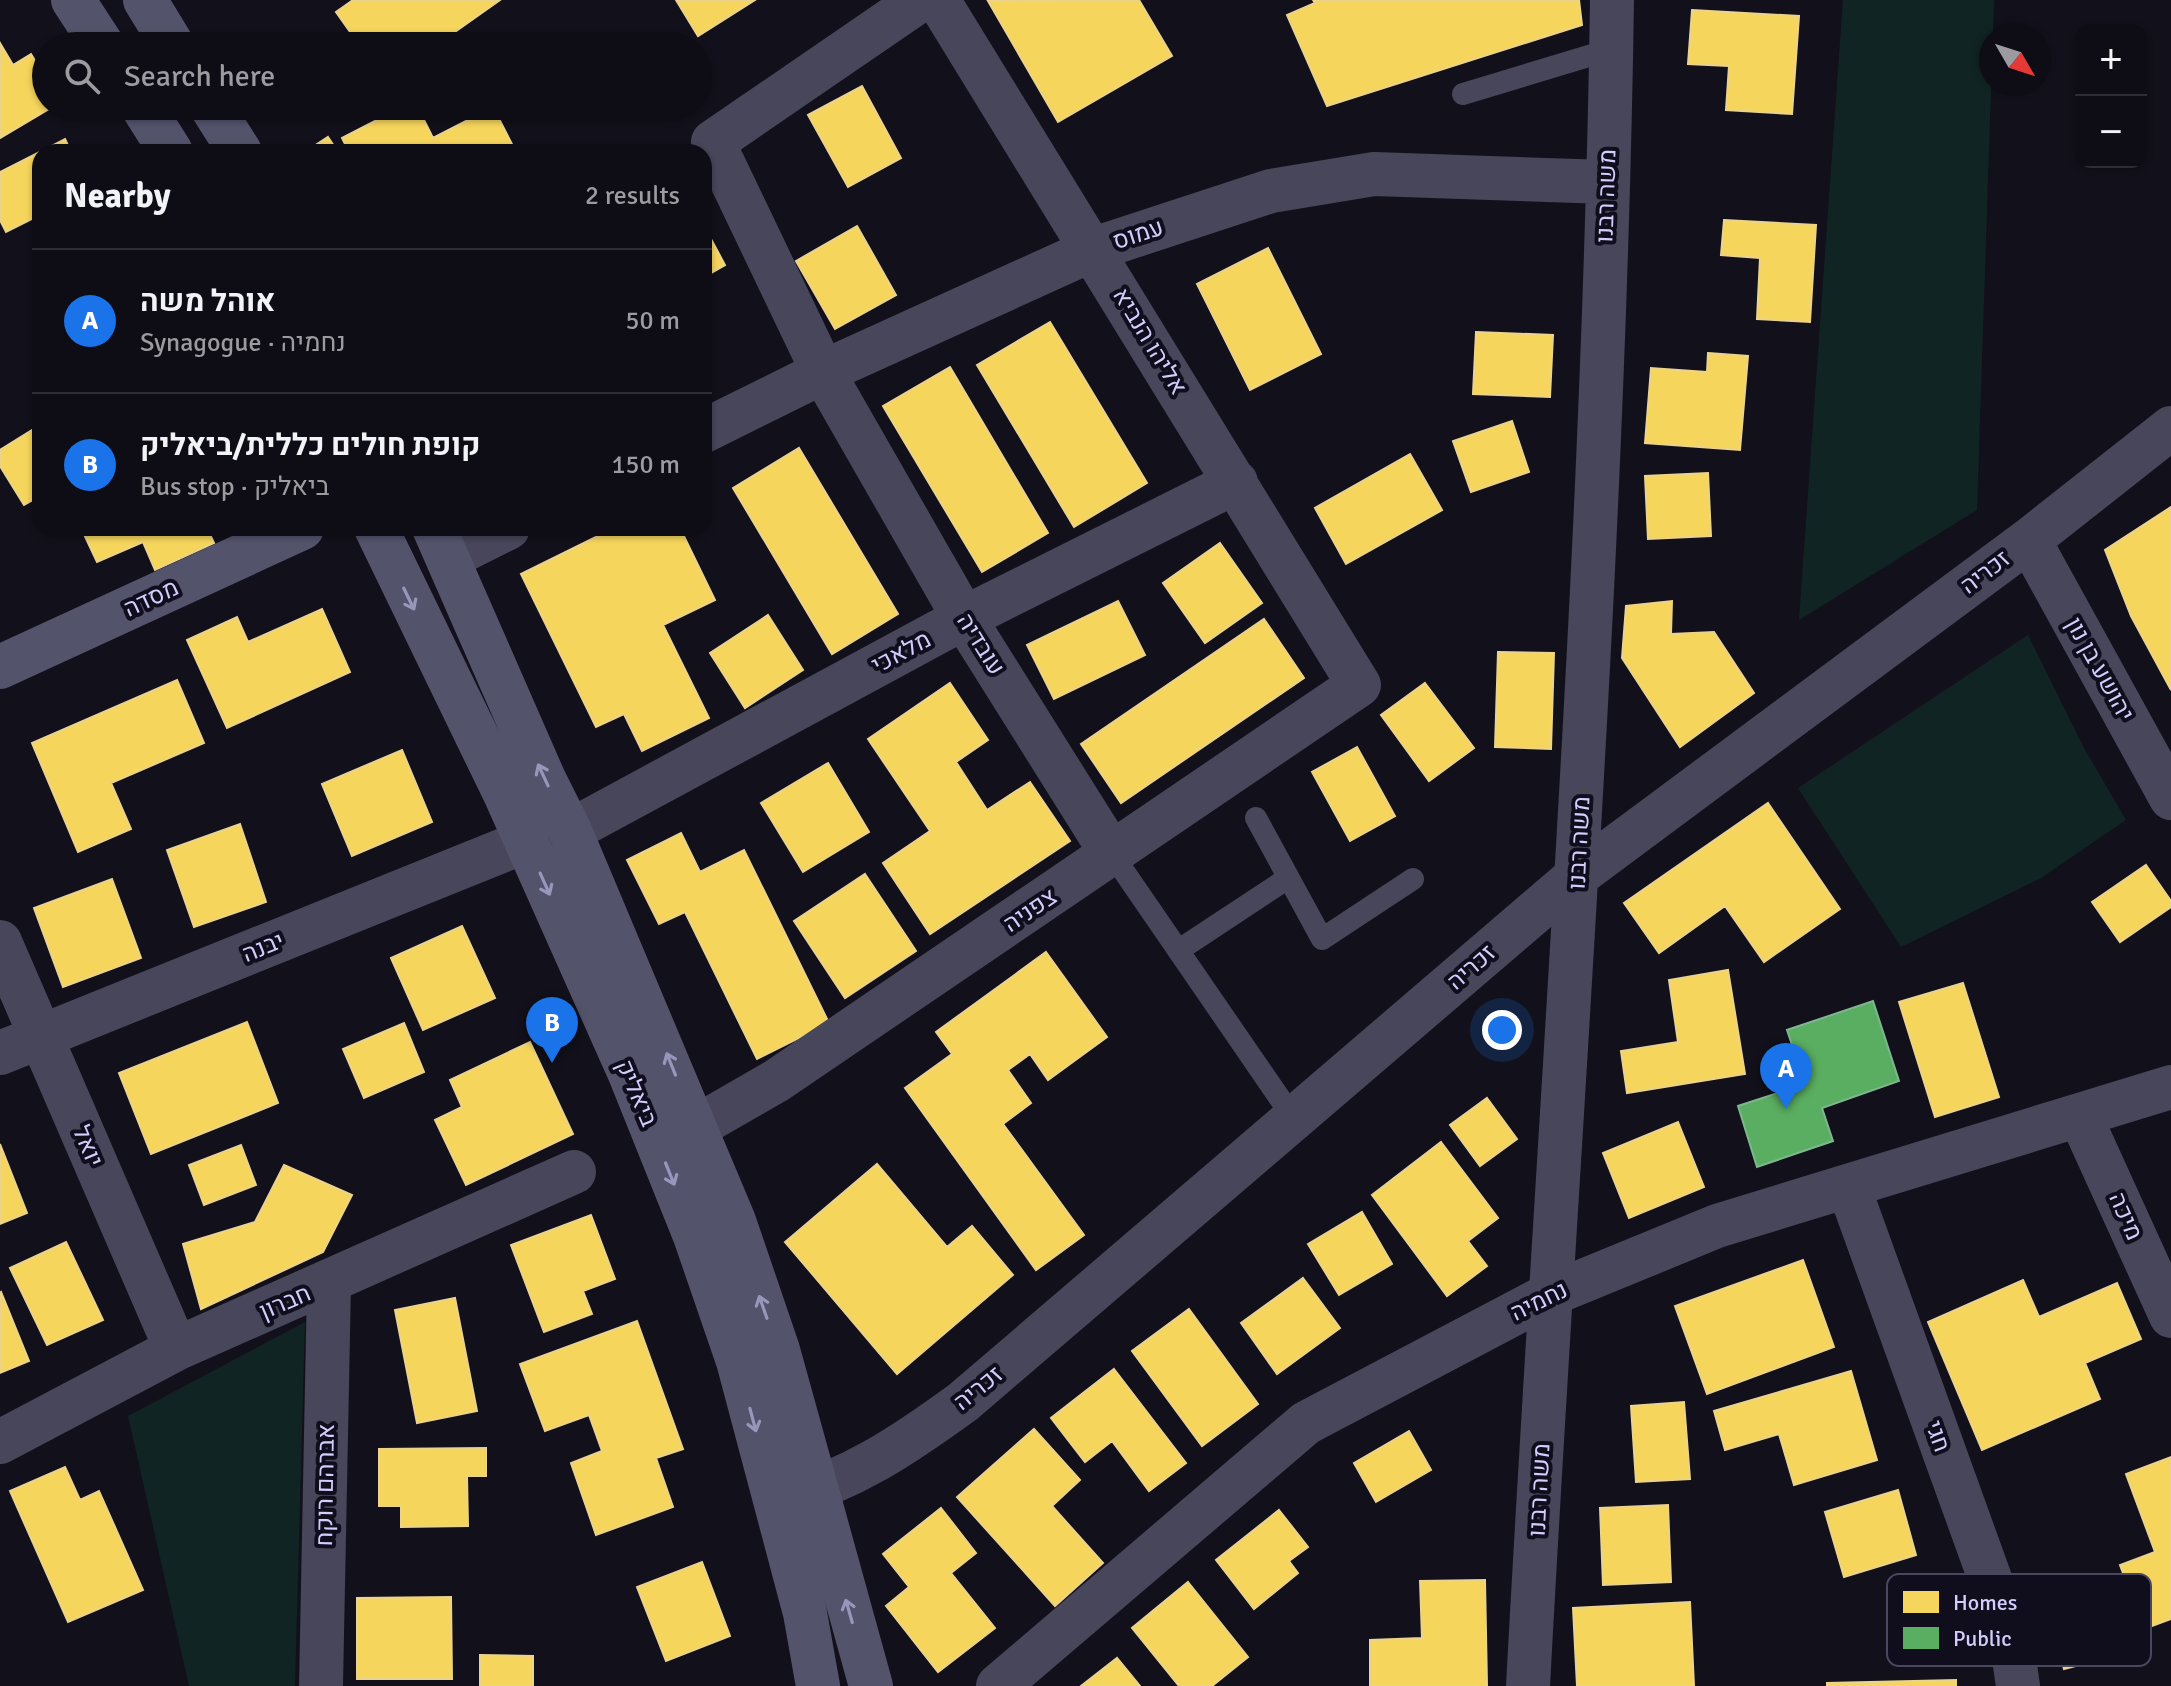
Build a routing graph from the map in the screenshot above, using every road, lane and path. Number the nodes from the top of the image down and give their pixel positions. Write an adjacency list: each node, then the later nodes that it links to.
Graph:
1 (73, 0): 6 (street)
2 (145, 0): 7 (street)
3 (920, 0): 16 (street, עובדיה)
4 (938, 0): 15 (street, אליהו הנביא)
5 (1612, 0): 8 (street, משה רבנו)
6 (94, 32)
7 (164, 32)
8 (1612, 49): 9 (lane); 14 (street, משה רבנו)
9 (1463, 94)
10 (151, 120): 12 (street)
11 (220, 120): 13 (street)
12 (166, 144)
13 (235, 144)
14 (1607, 182): 15 (street, עמוס); 33 (street, משה רבנו)
15 (1094, 249): 16 (street, עמוס); 19 (street, אליהו הנביא)
16 (823, 372): 17 (street, עמוס); 25 (street, עובדיה)
17 (712, 427)
18 (2171, 428): 23 (street, זכריה)
19 (1236, 482): 25 (street, מלאכי); 27 (street, אליהו הנביא)
20 (285, 536): 26 (street, מסדה)
21 (380, 536): 31 (street, ביאליק, one-way to 31)
22 (472, 536): 24 (street)
23 (2029, 540): 28 (street, יהושע בן נון); 33 (street, זכריה)
24 (441, 543): 30 (street, ביאליק, one-way to 24)
25 (964, 618): 30 (street, מלאכי); 32 (street, עובדיה)
26 (0, 667)
27 (1359, 685): 32 (street, צפניה)
28 (2171, 798)
29 (1256, 818): 34 (lane)
30 (570, 831): 43 (street, ביאליק, one-way to 30)
31 (526, 841): 38 (street, יבנה); 51 (street, ביאליק, one-way to 51)
32 (1112, 854): 37 (lane, עובדיה); 43 (street, צפניה)
33 (1578, 875): 42 (street, זכריה); 47 (street, משה רבנו)
34 (1288, 878): 35 (lane); 37 (lane)
35 (1413, 879)
36 (0, 942): 38 (street, יואל)
37 (1179, 950): 42 (lane, עובדיה)
38 (40, 1036): 39 (street, יבנה); 49 (street, יואל)
39 (0, 1053)
40 (2171, 1087): 41 (street, נחמיה)
41 (2080, 1116): 45 (street, נחמיה); 48 (street, מיכה)
42 (1294, 1119): 51 (street, זכריה)
43 (696, 1127): 51 (street, ביאליק, one-way to 43)
44 (574, 1172): 46 (street, חברון)
45 (1849, 1188): 47 (street, נחמיה); 52 (street, חגי)
46 (329, 1284): 49 (street, חברון); 54 (street, אברהם רוקח)
47 (1549, 1295): 57 (street, נחמיה); 58 (street, משה רבנו)
48 (2171, 1316)
49 (176, 1349): 50 (street, חברון)
50 (0, 1442)
51 (795, 1496): 55 (street, ביאליק); 56 (street, ביאליק, one-way to 51)
52 (1988, 1574)
53 (2015, 1666): 59 (street, חגי)
54 (321, 1686)
55 (818, 1686)
56 (871, 1686)
57 (998, 1686)
58 (1528, 1686)
59 (2018, 1686)

